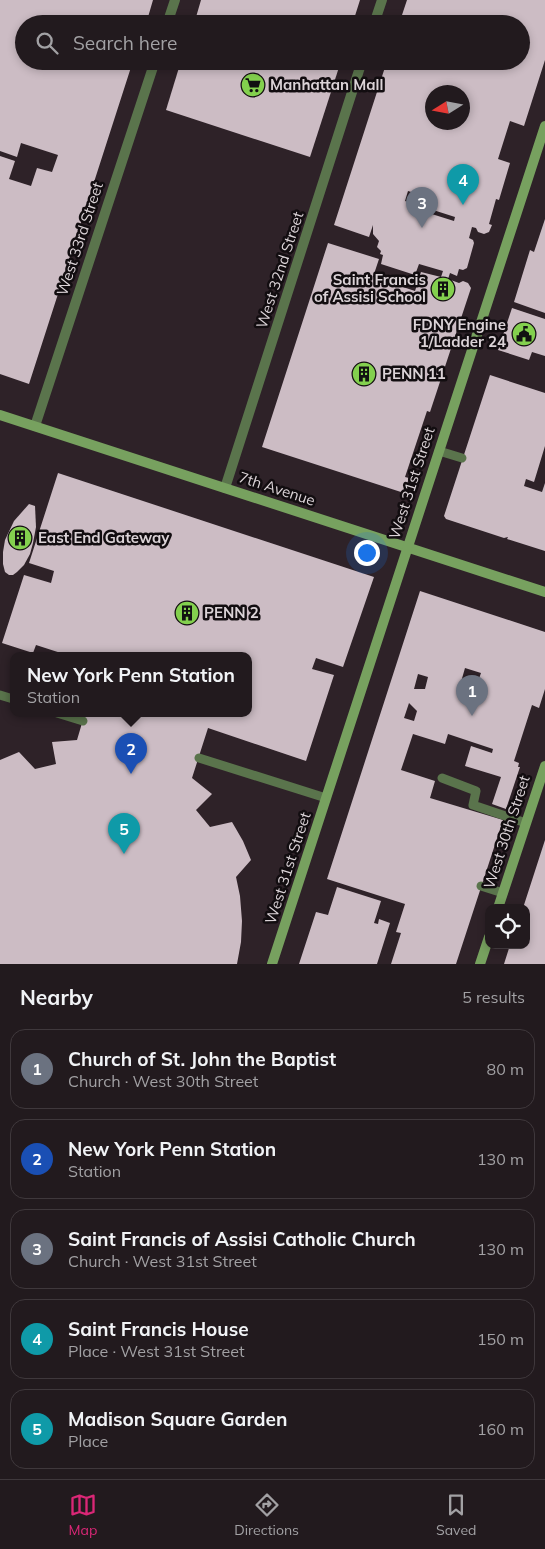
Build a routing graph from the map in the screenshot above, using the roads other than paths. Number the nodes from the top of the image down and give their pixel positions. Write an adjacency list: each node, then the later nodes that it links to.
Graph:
1 (175, 0): 3 (street)
2 (382, 0): 4 (street)
3 (170, 15)
4 (377, 15)
5 (152, 70): 9 (street, West 33rd Street)
6 (359, 70): 12 (street, West 32nd Street)
7 (545, 126): 10 (street, West 31st Street)
8 (0, 415): 9 (street, 7th Avenue)
9 (34, 426): 12 (street, 7th Avenue)
10 (439, 450): 11 (lane); 13 (street, West 31st Street)
11 (462, 458)
12 (226, 488): 13 (street, 7th Avenue)
13 (407, 548): 14 (street, 7th Avenue); 20 (street, West 31st Street)
14 (545, 592)
15 (70, 717): 16 (lane)
16 (83, 721)
17 (198, 758): 20 (lane)
18 (545, 766): 21 (street, West 30th Street)
19 (442, 778): 21 (lane)
20 (326, 798): 26 (street, West 31st Street)
21 (526, 823): 23 (street, West 30th Street)
22 (481, 886): 23 (lane)
23 (503, 893): 24 (street, West 30th Street)
24 (499, 904)
25 (485, 949): 27 (street)
26 (272, 964)
27 (480, 964)

